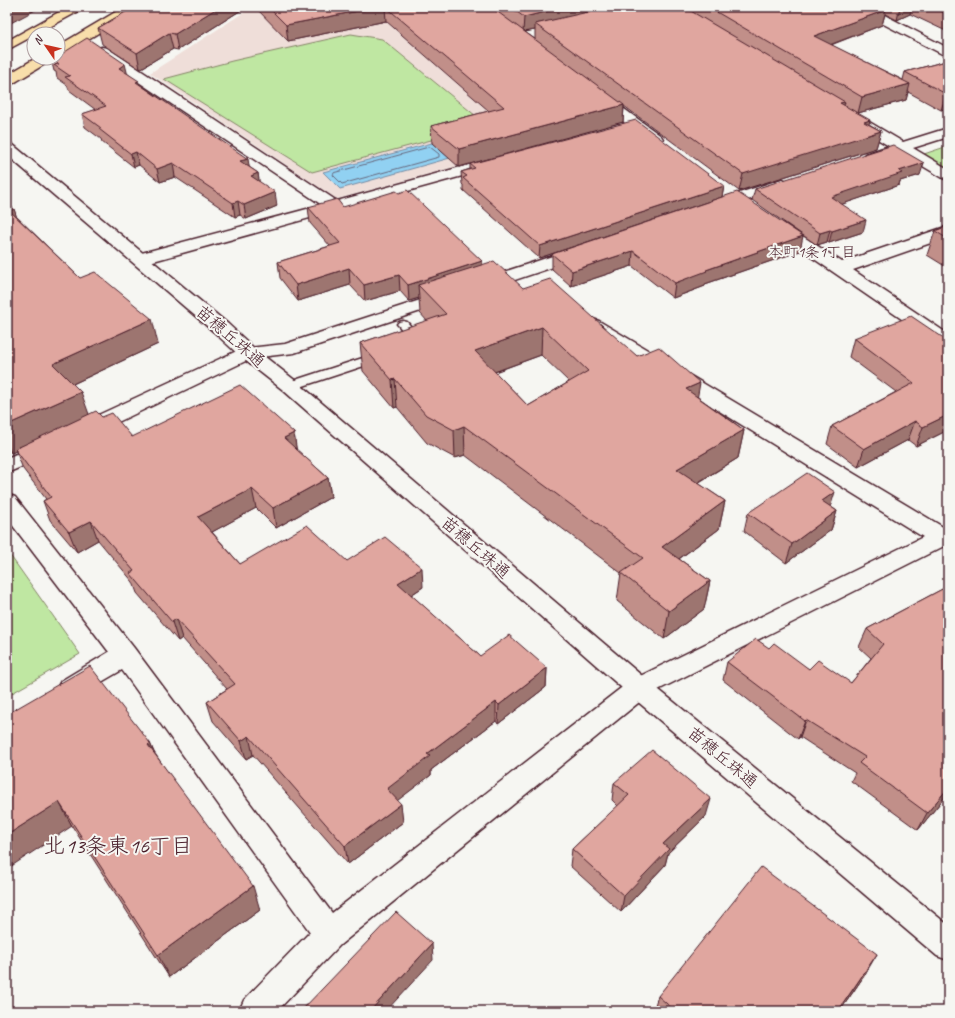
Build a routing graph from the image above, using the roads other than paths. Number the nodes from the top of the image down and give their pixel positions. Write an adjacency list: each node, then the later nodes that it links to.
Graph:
1 (133, 7): 4 (main road)
2 (860, 7): 7 (street)
3 (71, 8): 5 (main road)
4 (81, 37): 6 (main road); 24 (street)
5 (7, 46)
6 (66, 46)
7 (948, 53)
8 (32, 66): 9 (main road)
9 (7, 80)
10 (588, 88): 12 (street)
11 (841, 111): 17 (street)
12 (636, 125): 13 (street); 16 (street)
13 (621, 129)
14 (948, 132): 17 (street)
15 (7, 147): 29 (street, 苗穂丘珠通)
16 (667, 147)
17 (901, 147): 19 (street); 20 (street)
18 (500, 161): 24 (street)
19 (856, 161)
20 (948, 175)
21 (796, 180): 23 (street)
22 (722, 188): 23 (street)
23 (743, 203): 25 (street)
24 (335, 206): 29 (street)
25 (699, 211)
26 (768, 221): 30 (street)
27 (948, 231): 30 (street)
28 (594, 247): 31 (street)
29 (140, 259): 37 (street, 苗穂丘珠通)
30 (838, 269): 35 (street)
31 (512, 275): 32 (street); 37 (street)
32 (532, 287)
33 (580, 316): 42 (street)
34 (403, 324): 36 (lane)
35 (948, 342)
36 (404, 349)
37 (248, 352): 39 (street, 苗穂丘珠通); 40 (street)
38 (389, 354): 39 (lane)
39 (290, 386): 44 (street, 苗穂丘珠通)
40 (7, 466)
41 (7, 502): 43 (street)
42 (944, 536): 44 (street)
43 (125, 655): 45 (street); 46 (street)
44 (639, 688): 46 (street); 47 (street, 苗穂丘珠通)
45 (53, 698)
46 (329, 934): 48 (street)
47 (948, 945)
48 (255, 1011)

